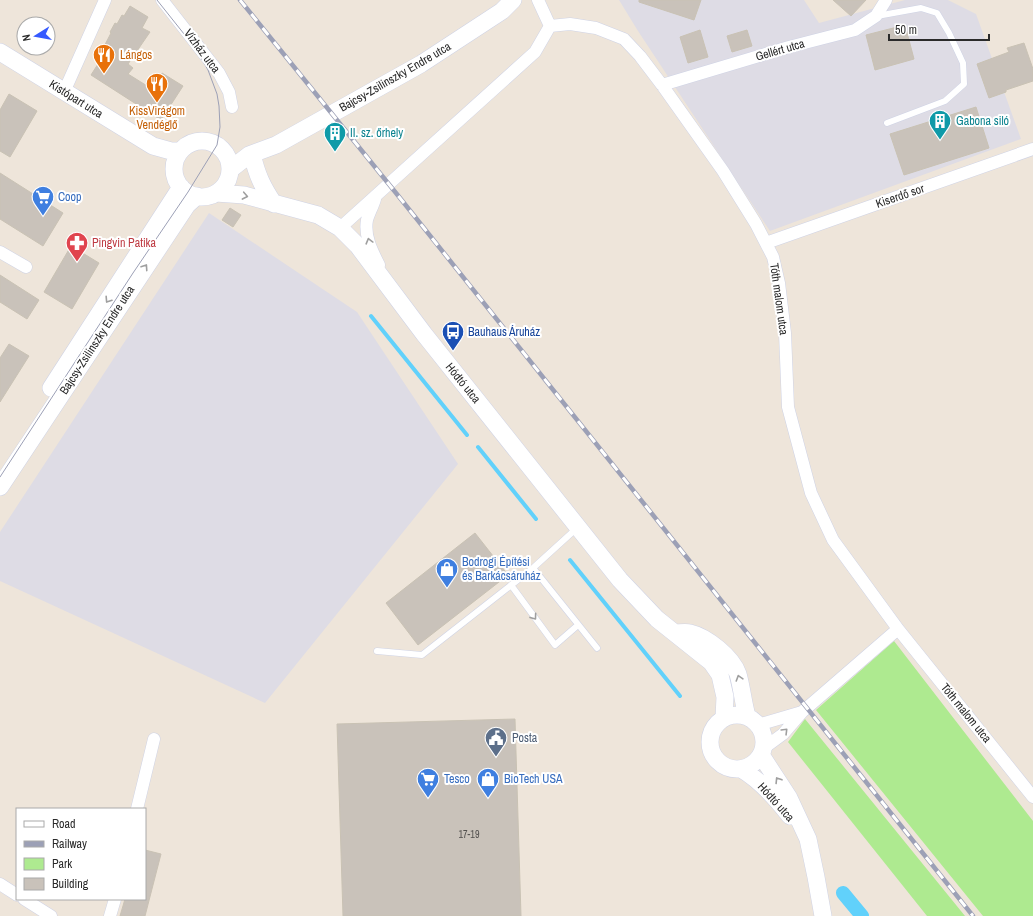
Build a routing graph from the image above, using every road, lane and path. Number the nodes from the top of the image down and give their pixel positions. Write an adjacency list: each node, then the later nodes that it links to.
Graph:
1 (105, 0): 10 (street)
2 (162, 0): 11 (street, Vízház utca)
3 (513, 0): 17 (street, Bajcsy-Zsilinszky Endre utca)
4 (538, 0): 7 (street)
5 (886, 0): 6 (street, Gellért utca)
6 (876, 16): 9 (street, Gellért utca); 12 (lane)
7 (550, 26): 9 (street, Tóth malom utca); 23 (street)
8 (1, 54): 10 (street, Kistópart utca)
9 (662, 84): 26 (street, Tóth malom utca)
10 (64, 92): 13 (street, Kistópart utca)
11 (232, 107)
12 (887, 123)
13 (153, 146): 15 (street, Kistópart utca); 19 (street, Kistópart utca)
14 (1033, 149): 26 (street, Kiserdő sor)
15 (180, 151): 16 (street); 19 (street)
16 (225, 151): 17 (street); 18 (street)
17 (251, 154): 18 (street, Bajcsy-Zsilinszky Endre utca); 24 (street)
18 (231, 169): 21 (street)
19 (174, 171): 20 (street)
20 (181, 187): 22 (street); 30 (street, Bajcsy-Zsilinszky Endre utca, one-way to 30)
21 (216, 194): 22 (street); 24 (street, Hódtó utca, one-way to 24)
22 (197, 196): 31 (street, Bajcsy-Zsilinszky Endre utca, one-way to 22)
23 (376, 197): 25 (street); 29 (street, one-way to 23)
24 (274, 204): 25 (street, Hódtó utca)
25 (340, 228): 29 (street, Hódtó utca)
26 (766, 243): 36 (street, Tóth malom utca)
27 (0, 252): 28 (street)
28 (26, 267)
29 (390, 289): 32 (street, Hódtó utca)
30 (0, 467)
31 (0, 487)
32 (579, 527): 33 (lane); 37 (street, Hódtó utca)
33 (533, 568): 34 (lane); 35 (lane)
34 (511, 585): 35 (lane, one-way to 35); 39 (lane)
35 (578, 625): 38 (lane)
36 (898, 629): 40 (street); 46 (street, Tóth malom utca)
37 (675, 633): 41 (street, Hódtó utca); 42 (street, one-way to 37)
38 (596, 648)
39 (377, 651)
40 (802, 712): 42 (street); 44 (street, one-way to 40)
41 (724, 718): 42 (street); 45 (street)
42 (752, 720): 44 (street)
43 (154, 739): 47 (street)
44 (762, 751): 45 (street); 48 (street, Hódtó utca, one-way to 44)
45 (741, 769): 48 (street, Hódtó utca)
46 (1033, 798)
47 (137, 808)
48 (808, 839): 55 (street, Hódtó utca)
49 (0, 884): 50 (street)
50 (16, 894)
51 (26, 900): 53 (street)
52 (115, 900): 54 (street)
53 (51, 916)
54 (110, 916)
55 (822, 916)

